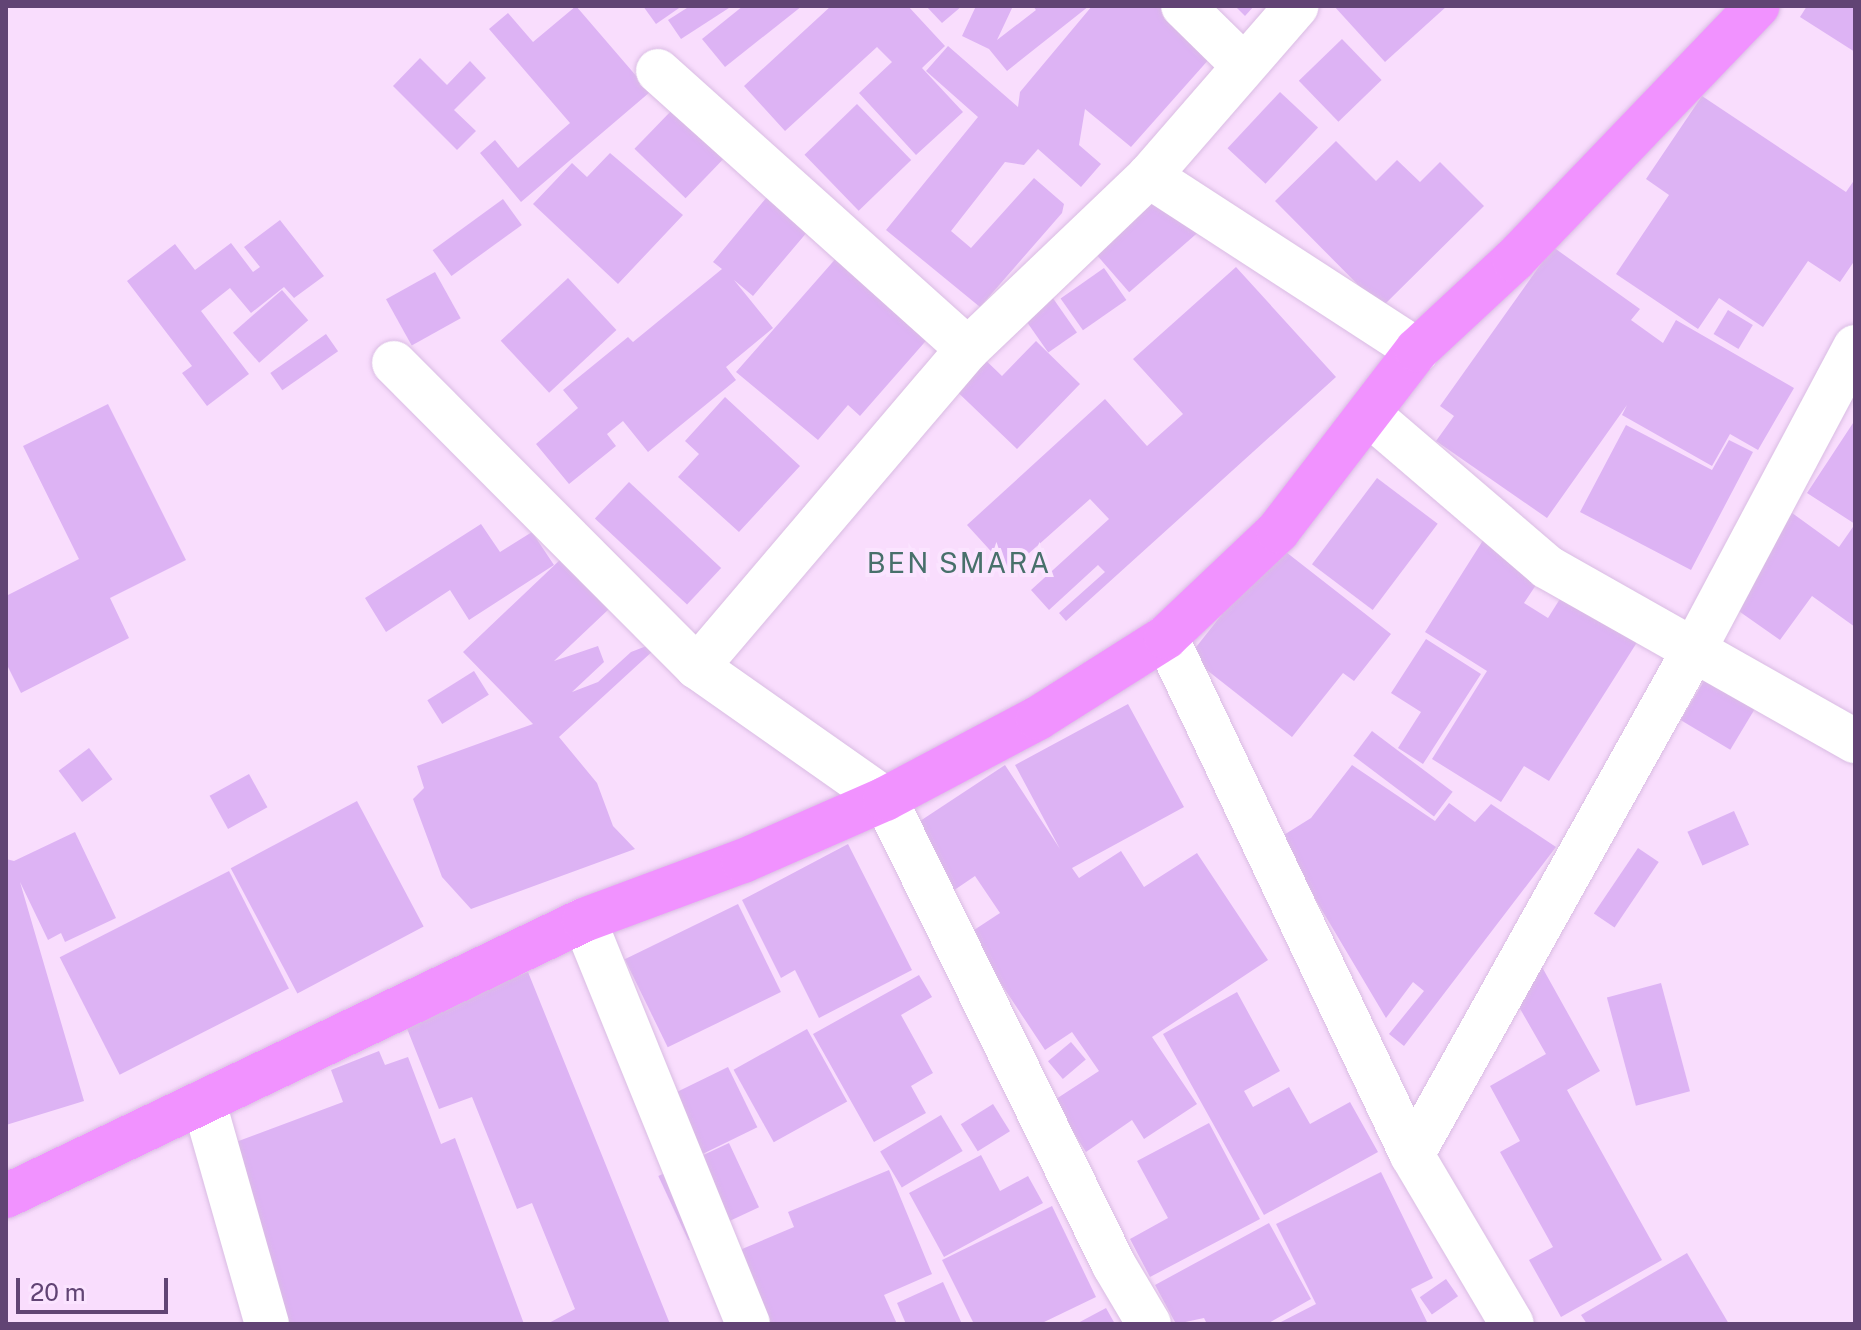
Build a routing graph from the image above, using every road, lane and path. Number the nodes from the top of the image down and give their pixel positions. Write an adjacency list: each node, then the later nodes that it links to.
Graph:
1 (1183, 6): 4 (street)
2 (1297, 6): 4 (street)
3 (1758, 6): 8 (main road)
4 (1243, 65): 6 (street)
5 (658, 71): 7 (street)
6 (1149, 176): 7 (street); 8 (street)
7 (968, 349): 14 (street)
8 (1417, 350): 11 (main road)
9 (1854, 350): 13 (street)
10 (394, 363): 14 (street)
11 (1371, 416): 12 (main road); 13 (street)
12 (1166, 637): 16 (main road); 19 (street)
13 (1695, 648): 15 (street); 19 (street)
14 (697, 667): 16 (street)
15 (1855, 741)
16 (885, 799): 17 (main road); 23 (street)
17 (584, 920): 18 (main road); 22 (street)
18 (204, 1103): 20 (main road); 21 (street)
19 (1412, 1155): 24 (street)
20 (6, 1196)
21 (267, 1324)
22 (748, 1324)
23 (1149, 1324)
24 (1512, 1324)

